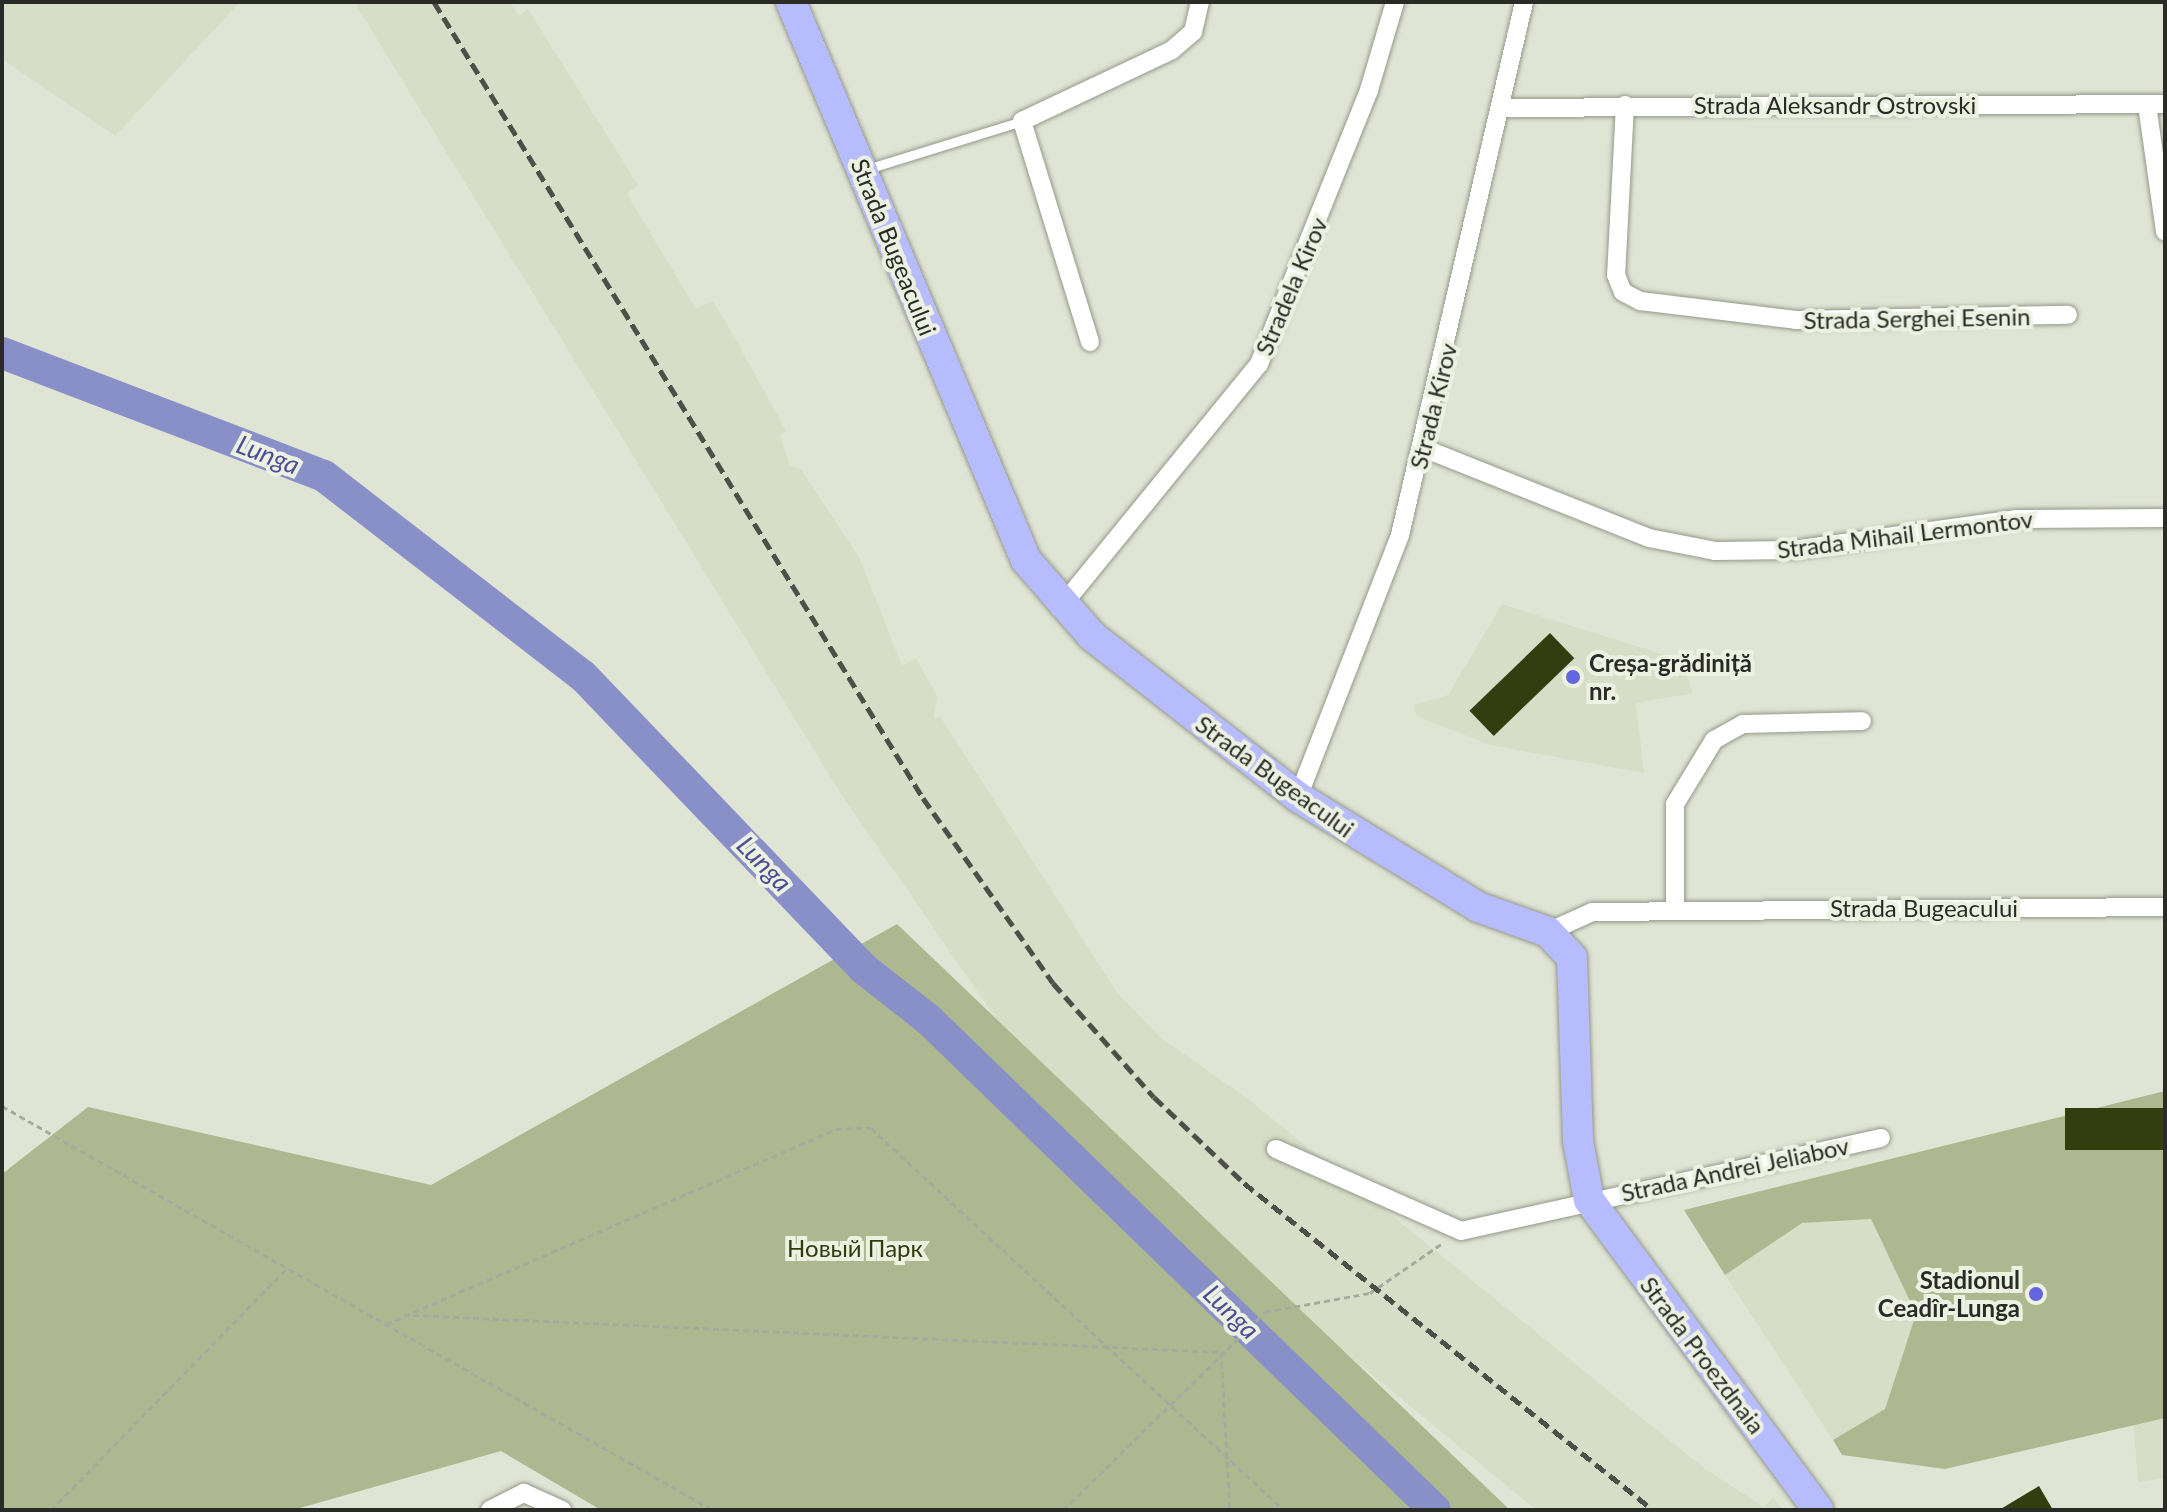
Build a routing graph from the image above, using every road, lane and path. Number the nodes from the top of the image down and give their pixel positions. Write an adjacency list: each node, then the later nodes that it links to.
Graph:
1 (791, 2): 9 (main road, Strada Bugeacului)
2 (1200, 2): 8 (street)
3 (1395, 2): 15 (street, Stradela Kirov)
4 (1524, 2): 7 (street, Strada Kirov)
5 (1625, 105): 6 (street, Strada Aleksandr Ostrovski); 7 (street, Strada Aleksandr Ostrovski); 11 (street, Strada Serghei Esenin)
6 (2156, 105): 10 (street)
7 (1504, 108): 13 (street, Strada Kirov)
8 (1022, 121): 9 (lane); 12 (street)
9 (864, 171): 15 (main road, Strada Bugeacului)
10 (2165, 232)
11 (2068, 315)
12 (1090, 342)
13 (1423, 448): 14 (street, Strada Mihail Lermontov); 17 (street, Strada Kirov)
14 (2165, 518)
15 (1060, 608): 17 (main road, Strada Bugeacului)
16 (1862, 721): 19 (street)
17 (1298, 797): 20 (main road, Strada Bugeacului)
18 (2165, 907): 19 (street, Strada Bugeacului)
19 (1675, 909): 20 (street, Strada Bugeacului)
20 (1548, 932): 24 (main road, Strada Proezdnaia)
21 (2, 1106): 26 (path)
22 (1881, 1138): 24 (street, Strada Andrei Jeliabov)
23 (1276, 1149): 25 (street)
24 (1589, 1200): 25 (street); 40 (main road, Strada Proezdnaia)
25 (1461, 1231): 30 (path)
26 (287, 1268): 28 (path); 33 (path)
27 (409, 1314): 28 (path); 29 (path); 29 (path)
28 (386, 1324): 36 (path)
29 (1104, 1345): 30 (path); 31 (path)
30 (1221, 1352): 31 (path); 32 (path)
31 (1169, 1401): 32 (path); 37 (path)
32 (1226, 1452): 38 (path); 39 (path)
33 (51, 1510)
34 (490, 1510): 35 (street)
35 (562, 1510)
36 (713, 1510)
37 (1063, 1510)
38 (1230, 1510)
39 (1284, 1510)
40 (1818, 1510)

